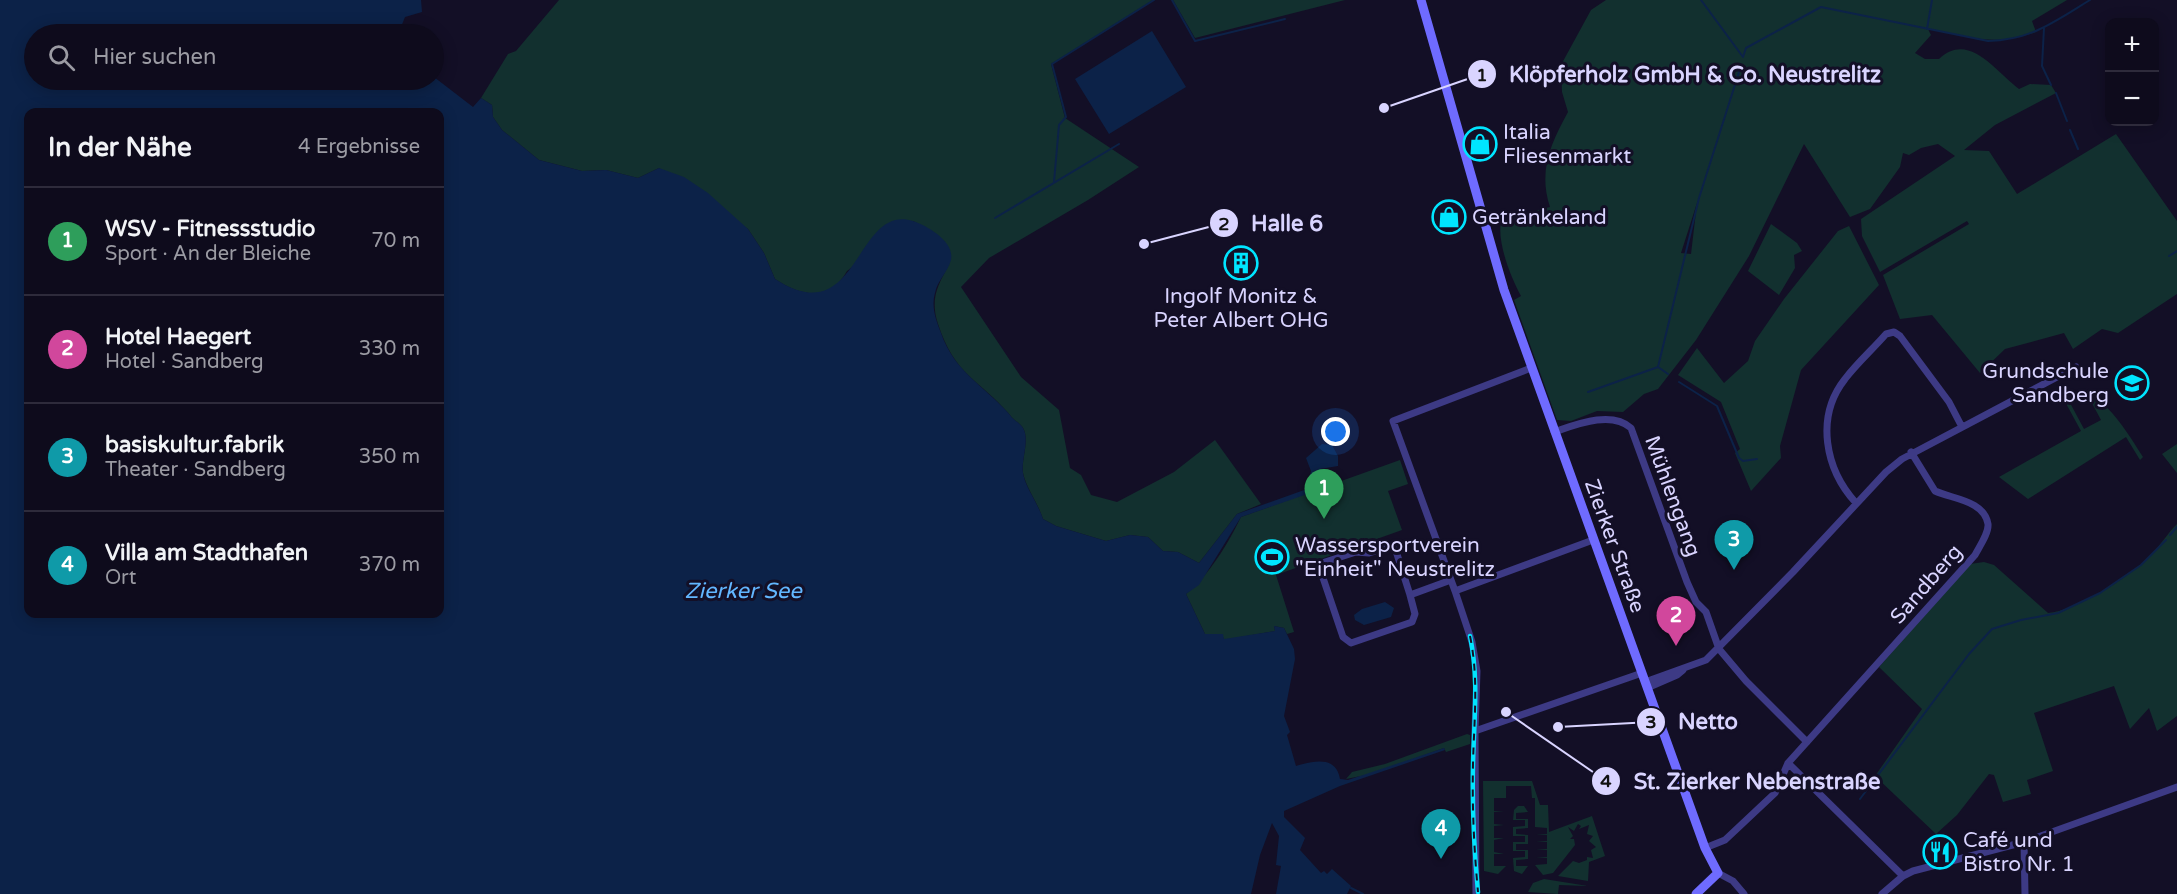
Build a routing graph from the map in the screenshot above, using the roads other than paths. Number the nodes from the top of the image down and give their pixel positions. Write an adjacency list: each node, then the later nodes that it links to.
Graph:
1 (1421, 0): 2 (main road, Zierker Straße)
2 (1531, 368): 5 (main road, Zierker Straße); 9 (street)
3 (2076, 368): 4 (street)
4 (1962, 428): 6 (street); 7 (street)
5 (1554, 432): 8 (main road, Zierker Straße); 12 (street, Mühlengang)
6 (1911, 452): 7 (street); 15 (street, Sandberg)
7 (1856, 503): 12 (street)
8 (1593, 540): 10 (street); 13 (main road, Zierker Straße)
9 (1451, 580): 10 (street); 11 (street)
10 (1455, 591): 14 (street)
11 (1410, 595): 11 (street)
12 (1719, 649): 13 (street); 15 (street)
13 (1645, 681): 14 (street); 19 (main road, Zierker Straße)
14 (1475, 730): 22 (street)
15 (1807, 742): 16 (street, Sandberg)
16 (1788, 763): 19 (street, Sandberg); 21 (street)
17 (2177, 787): 18 (street)
18 (2024, 842): 21 (street); 26 (street)
19 (1705, 848): 20 (main road, Zierker Straße)
20 (1718, 873): 23 (main road); 24 (street, Zierker Straße)
21 (1903, 876): 25 (street)
22 (1476, 894)
23 (1696, 894)
24 (1744, 894)
25 (1882, 894)
26 (2025, 894)

